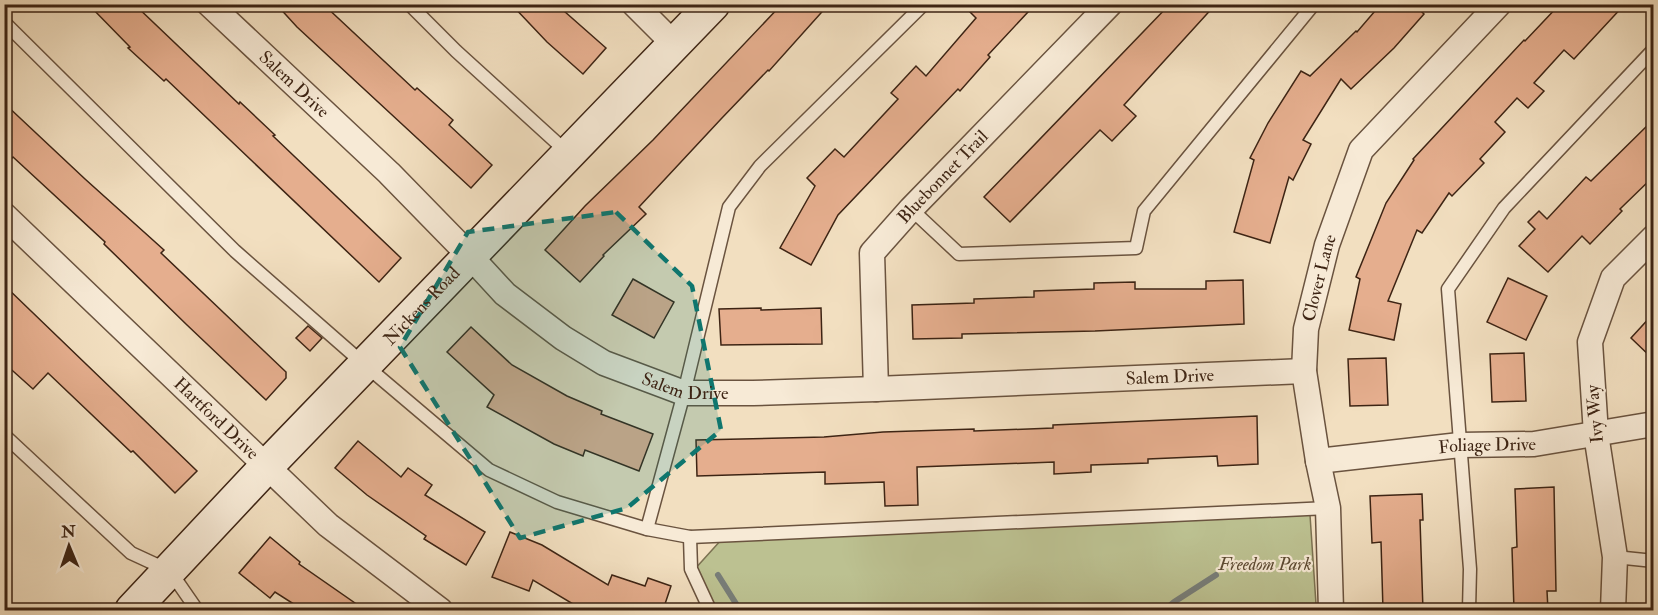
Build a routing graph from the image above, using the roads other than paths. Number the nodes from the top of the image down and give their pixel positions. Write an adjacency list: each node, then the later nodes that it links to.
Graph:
1 (209, 4): 16 (street, Salem Drive)
2 (409, 4): 12 (lane)
3 (634, 4): 10 (street)
4 (713, 4): 10 (street, Nickens Road)
5 (924, 4): 20 (lane)
6 (1110, 4): 13 (street, Bluebonnet Trail)
7 (1314, 4): 13 (lane)
8 (1499, 4): 18 (street, Clover Lane)
9 (4, 22): 17 (lane)
10 (674, 44): 12 (street, Nickens Road)
11 (1653, 49): 24 (lane)
12 (568, 154): 16 (street, Nickens Road)
13 (912, 208): 19 (street, Bluebonnet Trail)
14 (4, 215): 26 (street, Hartford Drive)
15 (1653, 237): 22 (street, Ivy Way)
16 (470, 256): 17 (street, Nickens Road); 20 (street, Salem Drive)
17 (365, 365): 26 (street, Nickens Road); 28 (lane)
18 (1305, 371): 19 (street, Salem Drive); 25 (street, Clover Lane)
19 (876, 389): 20 (street, Salem Drive)
20 (684, 393): 28 (lane)
21 (1653, 424): 22 (street, Foliage Drive)
22 (1596, 434): 24 (street, Foliage Drive); 30 (street, Ivy Way)
23 (4, 435): 32 (lane)
24 (1460, 445): 25 (street, Foliage Drive); 38 (lane)
25 (1318, 461): 27 (street, Clover Lane)
26 (267, 466): 32 (street, Nickens Road); 35 (street, Hartford Drive)
27 (1328, 507): 29 (lane); 37 (street, Clover Lane)
28 (647, 529): 29 (lane)
29 (690, 537): 36 (lane)
30 (1615, 557): 31 (lane); 39 (street, Ivy Way)
31 (1653, 561)
32 (170, 571): 33 (street, Nickens Road); 34 (lane)
33 (132, 610)
34 (197, 610)
35 (440, 610)
36 (710, 610)
37 (1331, 610)
38 (1469, 610)
39 (1613, 610)

